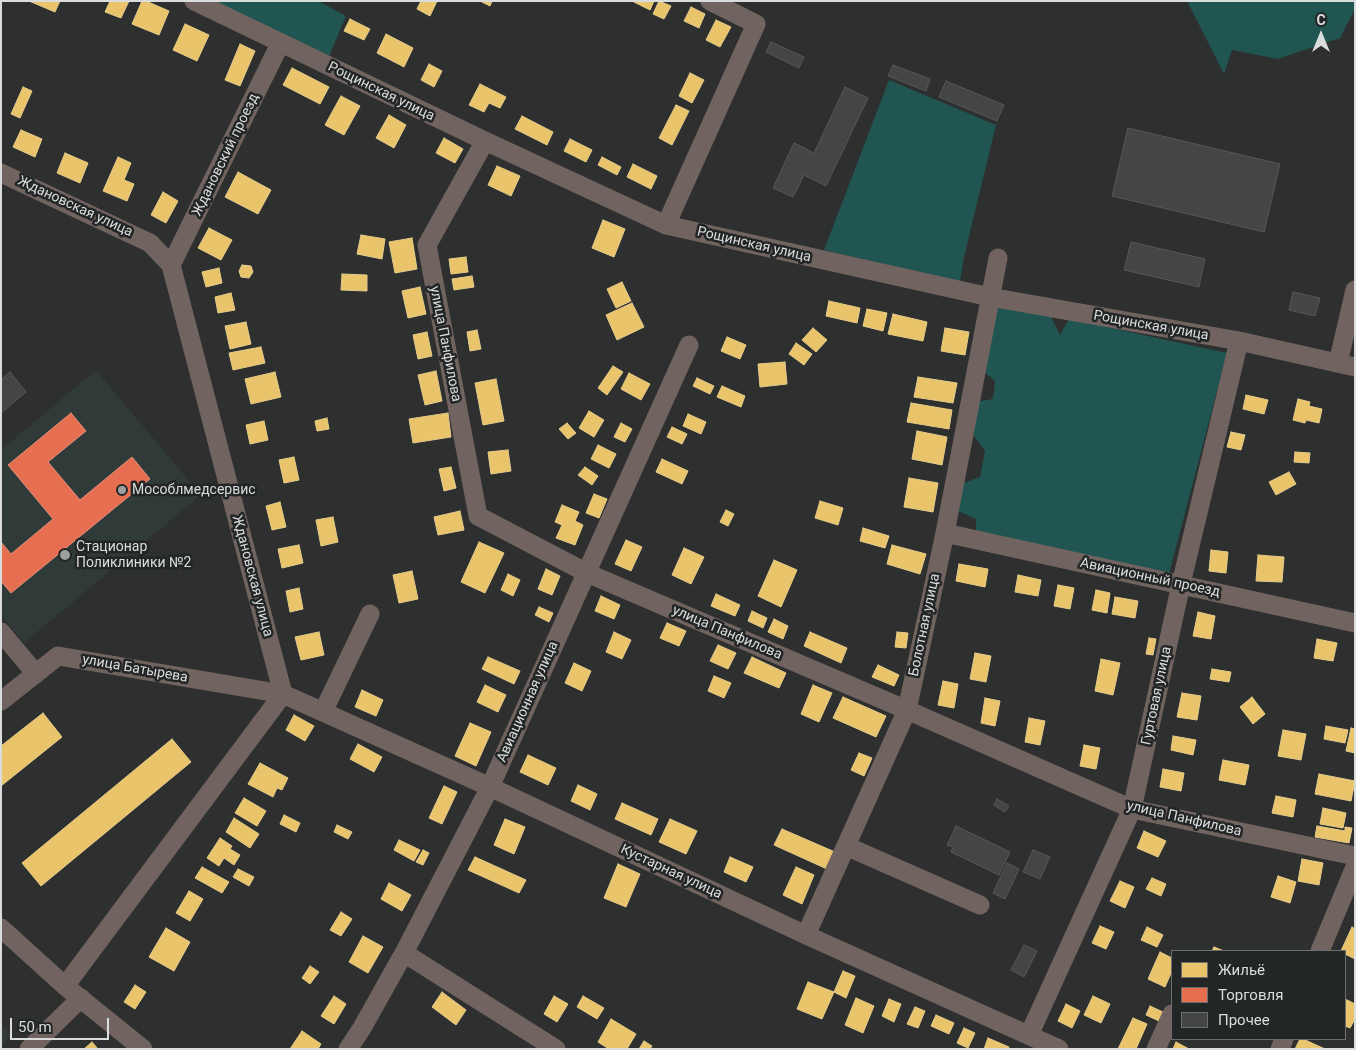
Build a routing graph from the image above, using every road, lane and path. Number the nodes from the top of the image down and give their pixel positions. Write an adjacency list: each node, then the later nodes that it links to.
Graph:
1 (194, 1): 3 (street, Рощинская улица)
2 (710, 1): 6 (street)
3 (280, 44): 4 (street, Рощинская улица); 8 (street, Ждановский проезд)
4 (484, 142): 6 (street, Рощинская улица); 15 (street, улица Панфилова)
5 (1, 173): 8 (street, Ждановская улица)
6 (666, 225): 10 (street, Рощинская улица)
7 (998, 258): 10 (street, Болотная улица)
8 (172, 265): 21 (street, Ждановская улица)
9 (1355, 290): 13 (street)
10 (990, 297): 11 (street, Рощинская улица); 14 (street, Болотная улица)
11 (1239, 341): 13 (street, Рощинская улица); 16 (street, Гуртовая улица)
12 (689, 345): 15 (street, Авиационная улица)
13 (1346, 365)
14 (945, 533): 16 (street, Авиационный проезд); 23 (street, Болотная улица)
15 (587, 573): 23 (street, улица Панфилова); 25 (street, Авиационная улица)
16 (1181, 584): 18 (street, Авиационный проезд); 26 (street, Гуртовая улица)
17 (370, 614): 24 (street)
18 (1355, 623)
19 (1, 632): 20 (street)
20 (36, 674): 21 (street, улица Батырева); 22 (street, улица Батырева)
21 (283, 694): 24 (street, Кустарная улица); 35 (street)
22 (1, 701)
23 (907, 710): 26 (street, улица Панфилова); 27 (street, Болотная улица)
24 (323, 712): 25 (street, Кустарная улица)
25 (490, 787): 32 (street, Кустарная улица); 34 (street, Авиационная улица)
26 (1132, 809): 28 (street, улица Панфилова); 38 (street, Гуртовая улица)
27 (846, 846): 30 (street); 32 (street, Болотная улица)
28 (1355, 856)
29 (1355, 867): 33 (street)
30 (980, 905)
31 (1, 928): 35 (street)
32 (806, 935): 38 (street, Кустарная улица)
33 (1320, 950)
34 (404, 953): 41 (street, Авиационная улица); 42 (street)
35 (65, 986): 36 (street)
36 (81, 998): 39 (street); 40 (street)
37 (1171, 1016): 44 (street)
38 (1029, 1035): 43 (street, Кустарная улица)
39 (29, 1049)
40 (143, 1049)
41 (348, 1049)
42 (556, 1049)
43 (1059, 1049)
44 (1156, 1049)

